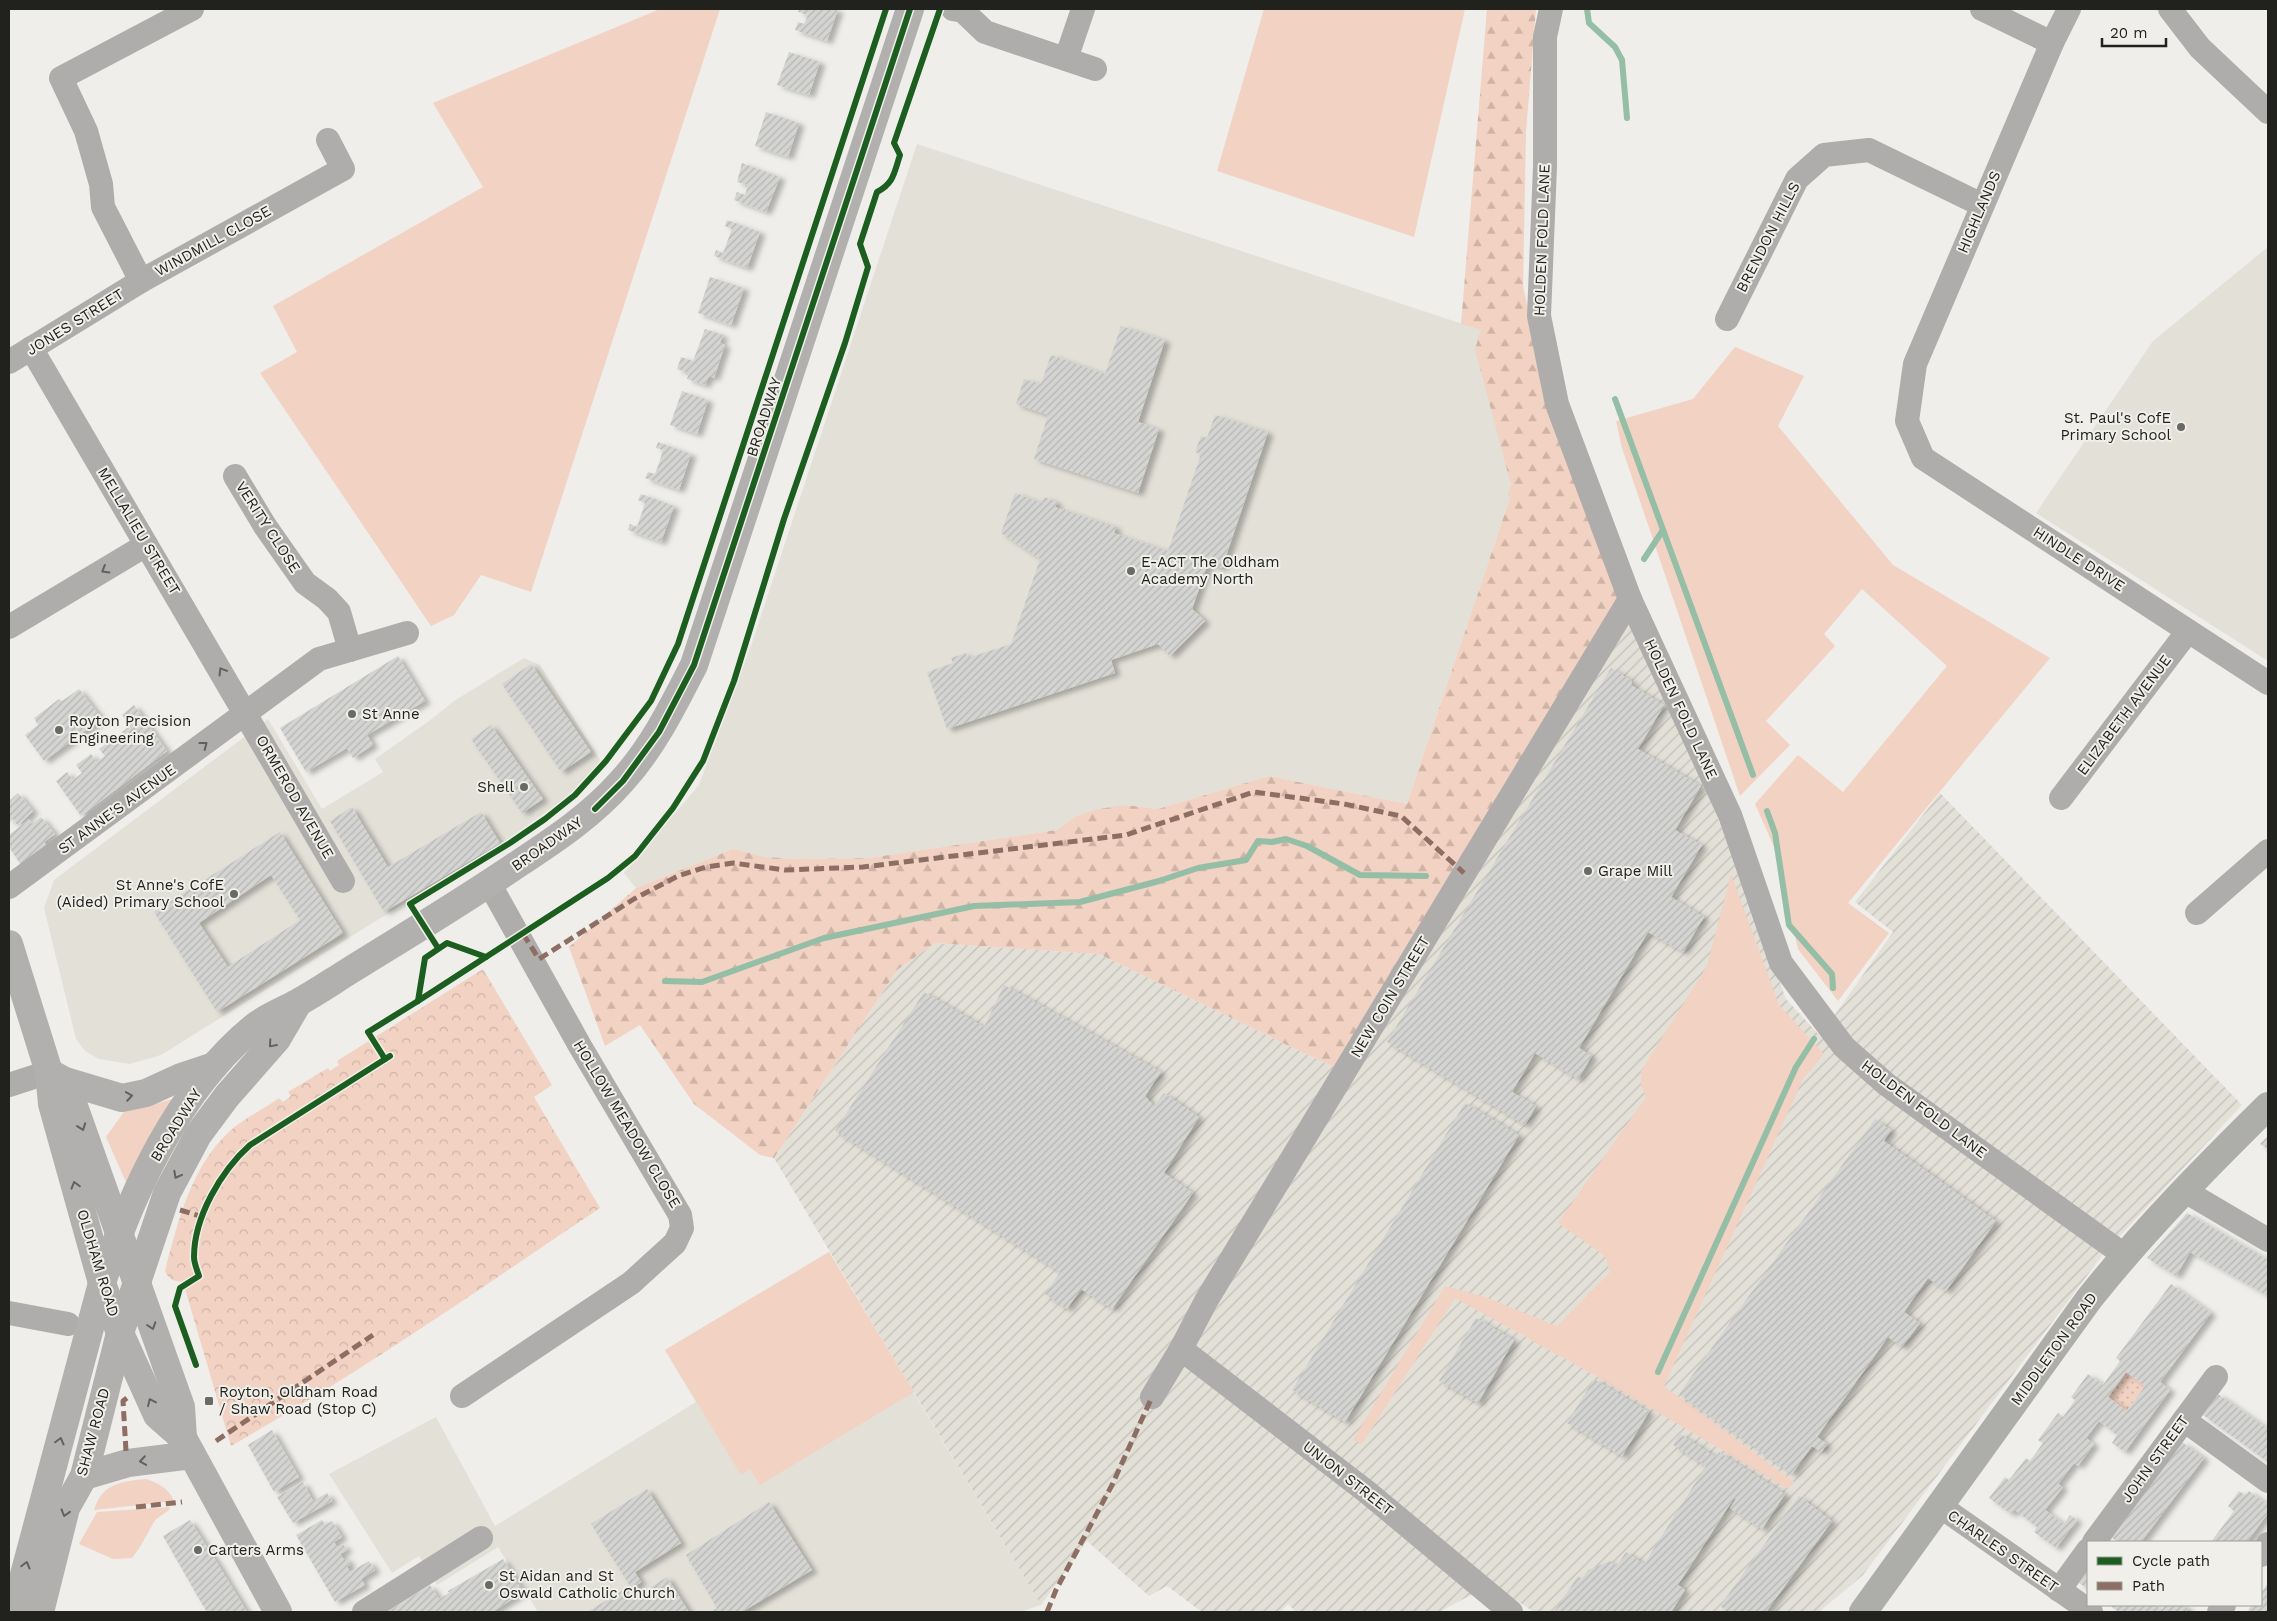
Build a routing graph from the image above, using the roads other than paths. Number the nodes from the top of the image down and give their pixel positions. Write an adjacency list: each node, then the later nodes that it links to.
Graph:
1 (192, 9): 15 (street, WINDMILL CLOSE)
2 (910, 9): 32 (main road, BROADWAY)
3 (953, 9): 10 (street)
4 (1083, 9): 10 (street)
5 (1551, 9): 22 (street, HOLDEN FOLD LANE)
6 (1982, 9): 9 (street)
7 (2069, 9): 9 (street, HIGHLANDS)
8 (2170, 9): 12 (street)
9 (2052, 43): 14 (street, HIGHLANDS)
10 (1066, 59): 11 (street)
11 (1095, 69)
12 (2268, 112)
13 (328, 140): 15 (street, WINDMILL CLOSE)
14 (1982, 205): 16 (street, BRENDON HILLS); 19 (street, HIGHLANDS)
15 (141, 281): 17 (street, JONES STREET)
16 (1727, 320)
17 (31, 348): 18 (street, JONES STREET); 21 (street, MELLALIEU STREET)
18 (9, 362)
19 (1907, 421): 24 (street, HINDLE DRIVE)
20 (235, 476): 26 (street, VERITY CLOSE)
21 (146, 544): 23 (street, one-way to 23); 28 (street, MELLALIEU STREET, one-way to 21)
22 (1630, 599): 44 (street, HOLDEN FOLD LANE); 50 (street, NEW COIN STREET)
23 (9, 627)
24 (2188, 631): 27 (street, HINDLE DRIVE); 29 (street, ELIZABETH AVENUE)
25 (407, 633): 26 (street, ST ANNE'S AVENUE)
26 (350, 650): 28 (street, ST ANNE'S AVENUE)
27 (2268, 683)
28 (246, 713): 31 (street, ORMEROD AVENUE); 33 (street, ST ANNE'S AVENUE, one-way to 28)
29 (2061, 798)
30 (2268, 851): 34 (street)
31 (343, 881)
32 (489, 883): 36 (main road, BROADWAY); 52 (street, HOLLOW MEADOW CLOSE)
33 (9, 887)
34 (2197, 913)
35 (9, 944): 38 (main road, OLDHAM ROAD)
36 (298, 1003): 37 (main road, BROADWAY); 45 (main road, BROADWAY, one-way to 45)
37 (214, 1066): 38 (main road, one-way to 37); 42 (main road, BROADWAY)
38 (57, 1076): 39 (street); 42 (main road, OLDHAM ROAD, one-way to 42); 46 (main road, OLDHAM ROAD, one-way to 38)
39 (9, 1085)
40 (2268, 1106): 41 (main road, MIDDLETON ROAD)
41 (2186, 1189): 43 (street); 44 (main road, MIDDLETON ROAD)
42 (119, 1231): 45 (main road, OLDHAM ROAD); 46 (main road, BROADWAY)
43 (2268, 1240)
44 (2124, 1255): 58 (main road, MIDDLETON ROAD)
45 (137, 1280): 49 (main road, SHAW ROAD); 55 (main road, OLDHAM ROAD, one-way to 55)
46 (102, 1283): 49 (main road, OLDHAM ROAD); 63 (main road, SHAW ROAD, one-way to 46)
47 (9, 1313): 48 (street)
48 (68, 1324)
49 (120, 1333): 55 (main road, OLDHAM ROAD, one-way to 49); 56 (main road, SHAW ROAD)
50 (1181, 1349): 53 (street, NEW COIN STREET); 66 (street, UNION STREET)
51 (2216, 1377): 54 (street, JOHN STREET)
52 (462, 1396)
53 (1152, 1396)
54 (2184, 1420): 57 (street); 60 (street, JOHN STREET)
55 (187, 1446): 56 (main road, one-way to 56); 64 (main road, OLDHAM ROAD)
56 (84, 1476): 63 (main road, SHAW ROAD, one-way to 63)
57 (2268, 1481)
58 (1940, 1506): 62 (street, CHARLES STREET); 67 (main road, MIDDLETON ROAD)
59 (481, 1538): 65 (street)
60 (2095, 1541)
61 (2087, 1551): 62 (street)
62 (2059, 1590): 68 (street, CHARLES STREET)
63 (20, 1608)
64 (278, 1612)
65 (364, 1612)
66 (1511, 1612)
67 (1863, 1612)
68 (2091, 1612)

